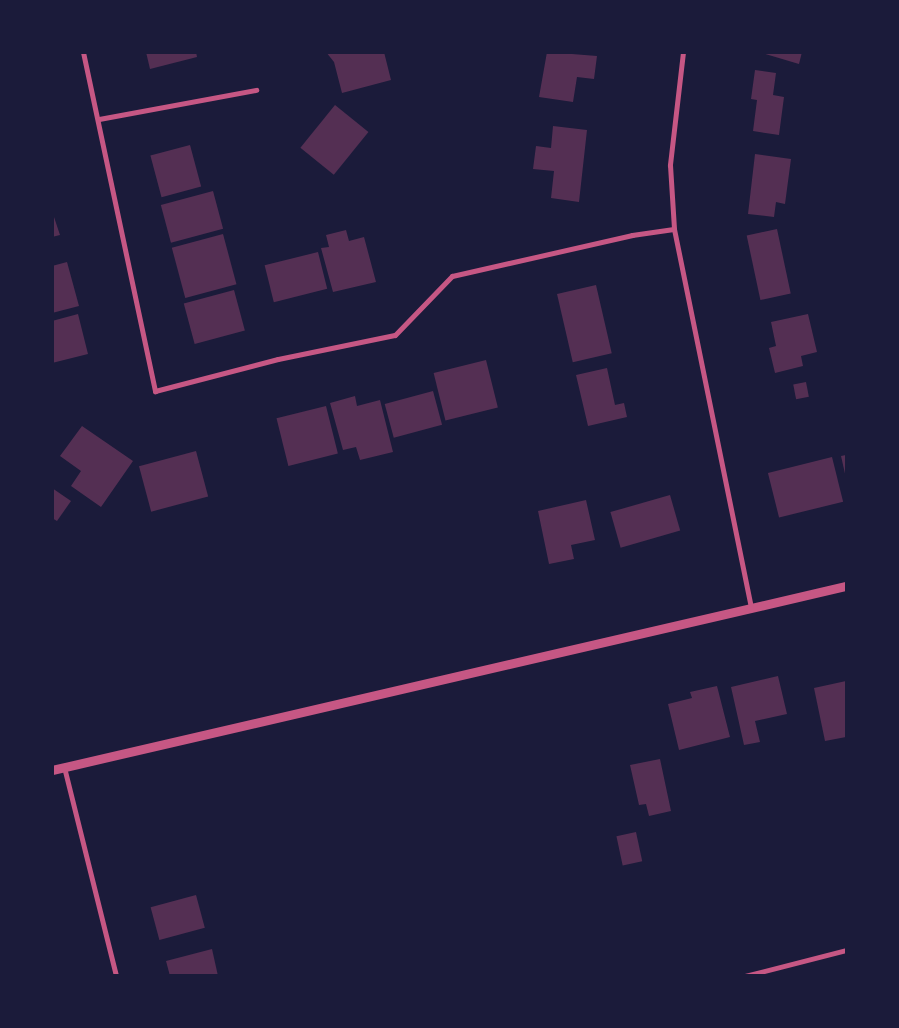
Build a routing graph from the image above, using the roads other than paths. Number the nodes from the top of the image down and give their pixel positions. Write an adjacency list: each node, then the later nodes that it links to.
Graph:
1 (83, 52): 4 (street)
2 (683, 52): 5 (street)
3 (256, 90): 4 (street)
4 (99, 119): 5 (street)
5 (674, 229): 7 (street)
6 (846, 586): 7 (street)
7 (751, 608): 8 (street)
8 (64, 767): 9 (street); 11 (street)
9 (52, 770)
10 (846, 950): 12 (street)
11 (116, 976)
12 (745, 976)

